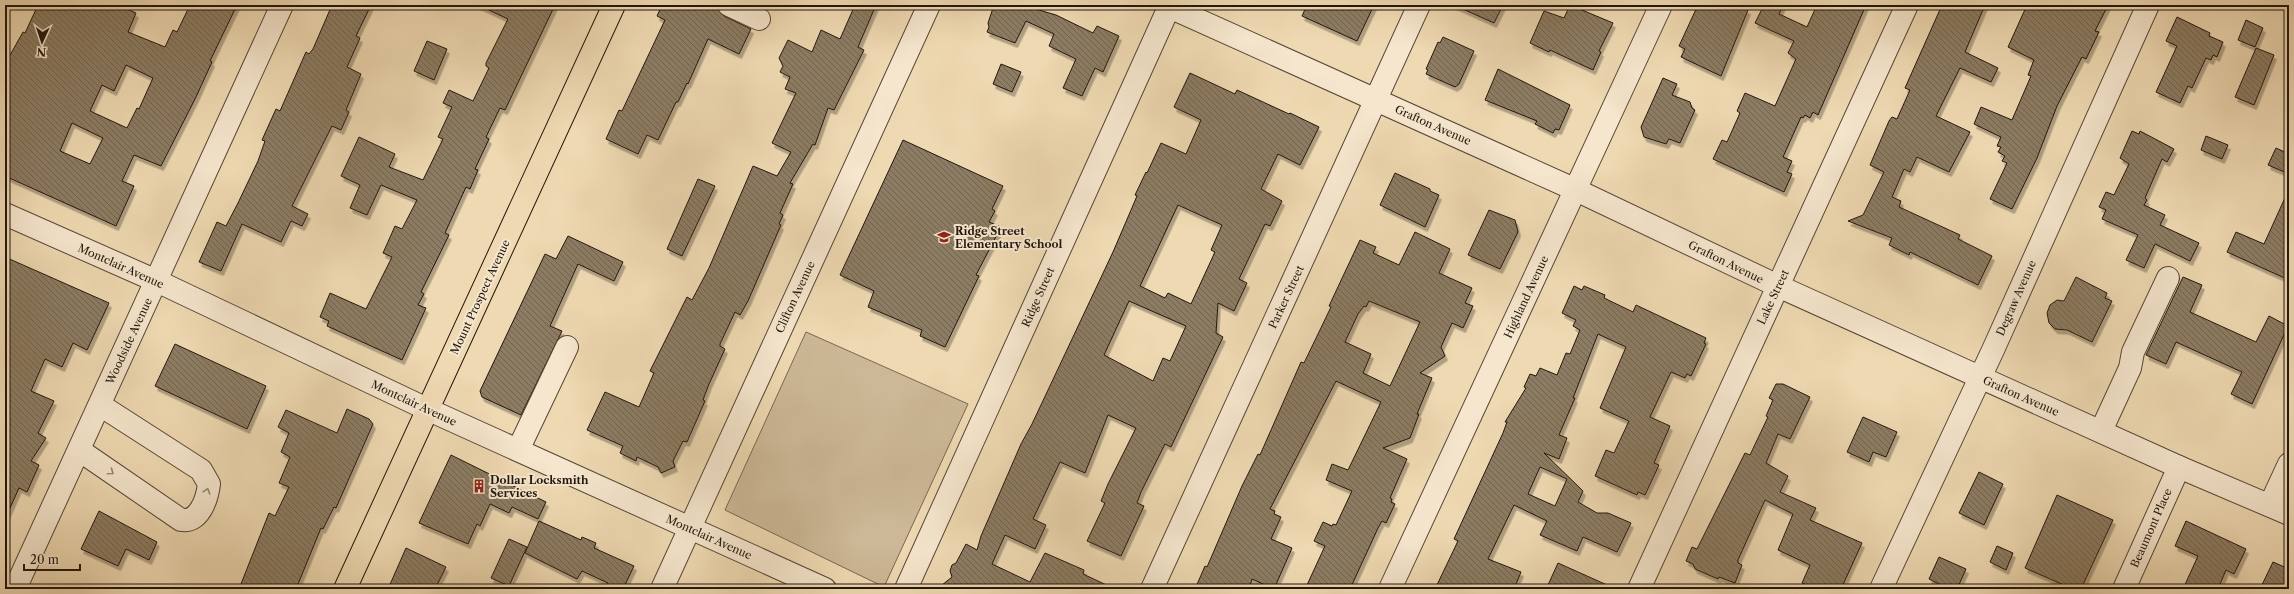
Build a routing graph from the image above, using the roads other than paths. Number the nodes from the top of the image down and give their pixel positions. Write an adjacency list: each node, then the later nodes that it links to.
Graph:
1 (282, 5): 15 (street, Woodside Avenue)
2 (614, 5): 20 (main road, Mount Prospect Avenue)
3 (728, 5): 10 (street)
4 (929, 5): 27 (street, Clifton Avenue)
5 (1420, 5): 11 (street, Parker Street)
6 (1661, 5): 12 (street, Highland Avenue)
7 (1907, 5): 16 (street, Lake Street)
8 (2148, 5): 18 (street, Degraw Avenue)
9 (1168, 6): 11 (street, Grafton Avenue); 32 (street, Ridge Street)
10 (759, 19)
11 (1376, 99): 12 (street, Grafton Avenue); 33 (street, Parker Street)
12 (1576, 190): 16 (street, Grafton Avenue); 34 (street, Highland Avenue)
13 (5, 214): 15 (street, Montclair Avenue)
14 (2168, 278): 21 (street)
15 (156, 281): 19 (street, Woodside Avenue); 20 (street, Montclair Avenue)
16 (1778, 286): 18 (street, Grafton Avenue); 35 (street, Lake Street)
17 (567, 347): 23 (street)
18 (1978, 377): 21 (street, Grafton Avenue); 36 (street, Degraw Avenue)
19 (100, 405): 22 (street, Woodside Avenue); 22 (street, one-way to 19)
20 (429, 410): 23 (street, Montclair Avenue); 29 (main road, Mount Prospect Avenue)
21 (2100, 431): 25 (street, Grafton Avenue)
22 (79, 450): 28 (street, Woodside Avenue)
23 (518, 450): 27 (street, Montclair Avenue)
24 (2289, 464): 26 (street)
25 (2179, 467): 26 (street, Grafton Avenue); 37 (street, Beaumont Place)
26 (2280, 509)
27 (690, 528): 30 (street, Clifton Avenue); 31 (street, Montclair Avenue)
28 (16, 589)
29 (345, 589)
30 (662, 589)
31 (825, 589)
32 (906, 589)
33 (1152, 589)
34 (1390, 589)
35 (1639, 589)
36 (1881, 589)
37 (2124, 589)

